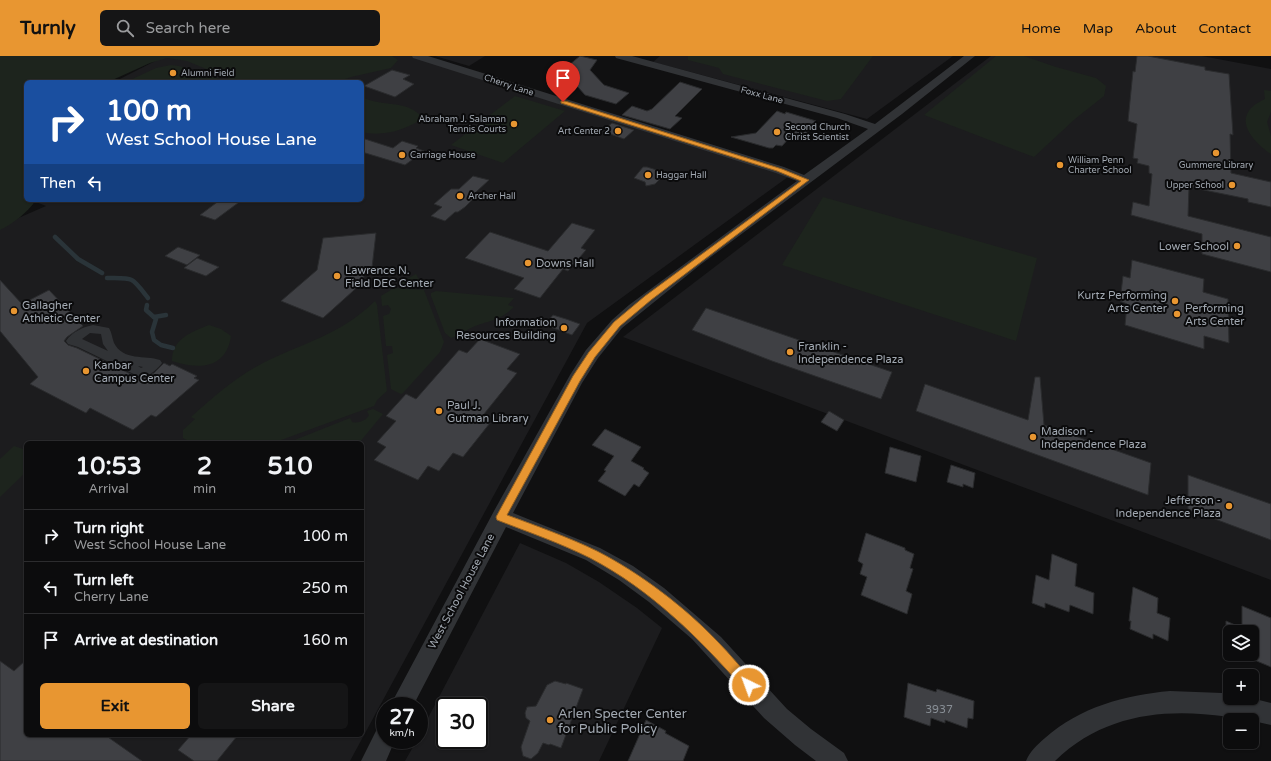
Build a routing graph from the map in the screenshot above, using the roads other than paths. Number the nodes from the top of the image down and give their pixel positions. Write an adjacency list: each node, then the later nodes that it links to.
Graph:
1 (417, 56): 7 (street, Cherry Lane)
2 (620, 56): 4 (street, Foxx Lane)
3 (970, 56): 6 (street, West School House Lane)
4 (647, 64): 5 (street); 6 (street, Foxx Lane)
5 (636, 73)
6 (876, 128): 7 (street, West School House Lane)
7 (806, 180): 9 (street, West School House Lane)
8 (77, 343): 8 (street)
9 (501, 517): 10 (street, West School House Lane); 14 (street)
10 (406, 697)
11 (1271, 714): 15 (street)
12 (378, 749): 13 (street)
13 (372, 761)
14 (836, 761)
15 (1038, 761)

